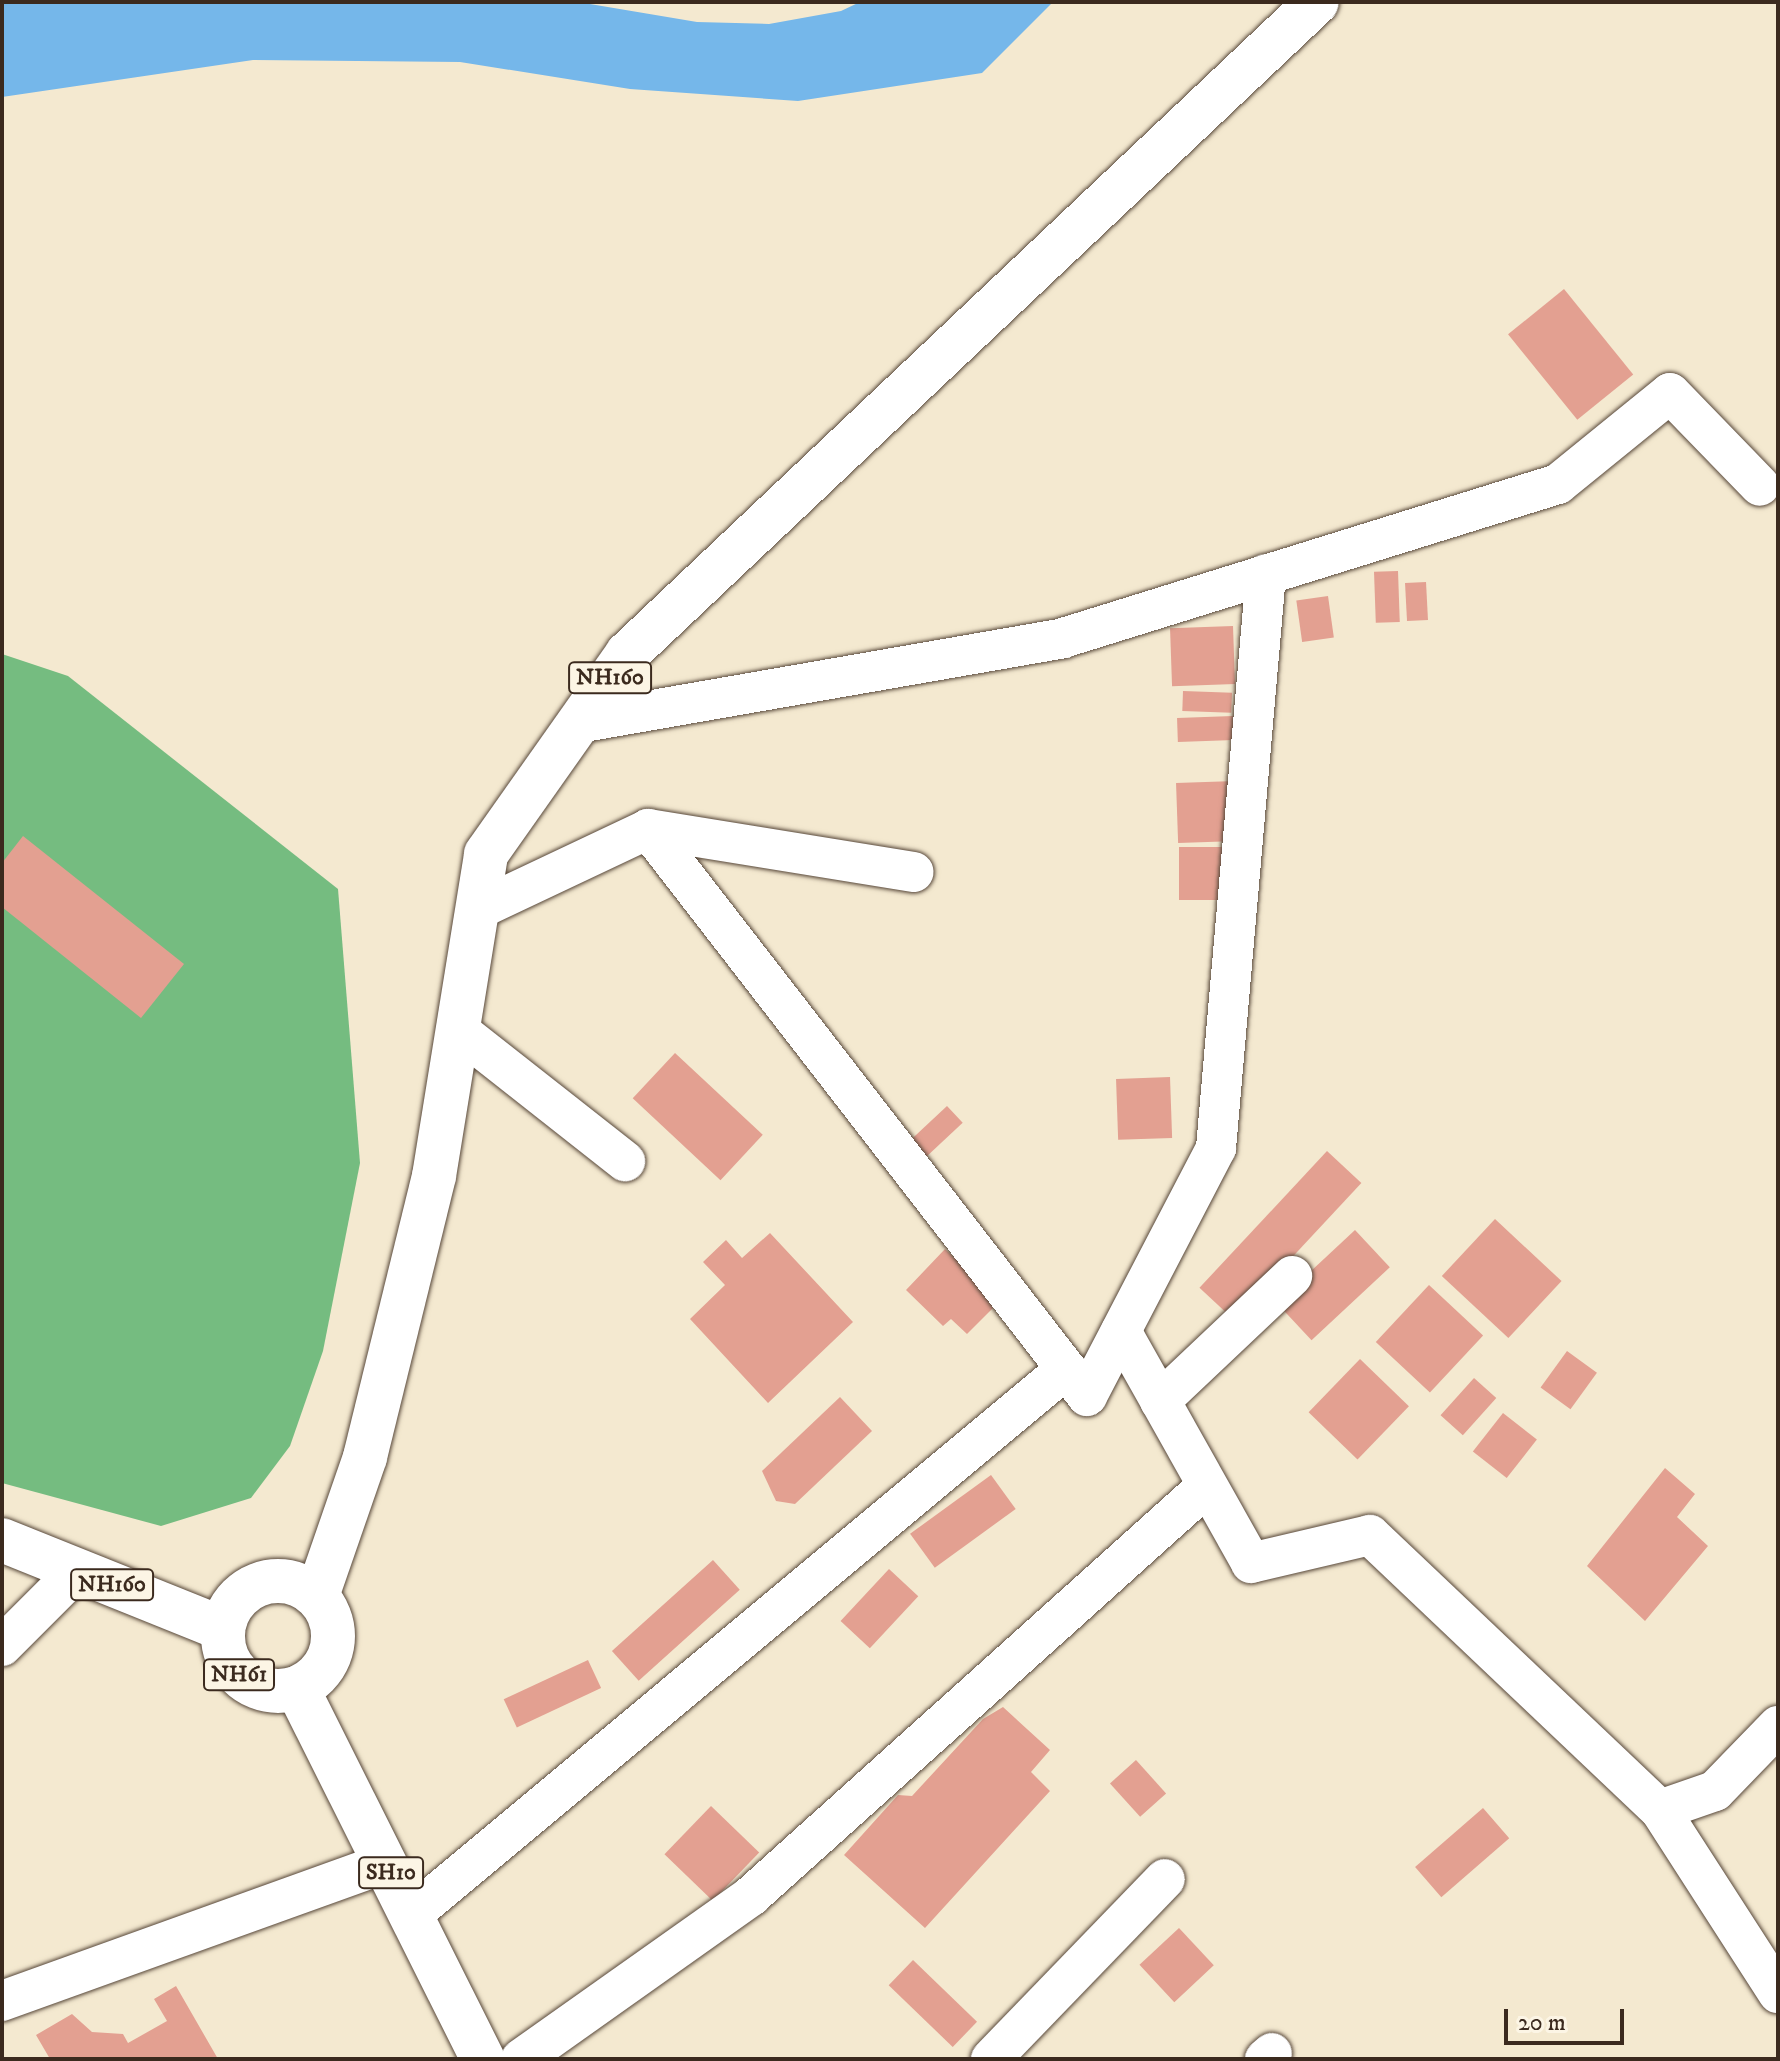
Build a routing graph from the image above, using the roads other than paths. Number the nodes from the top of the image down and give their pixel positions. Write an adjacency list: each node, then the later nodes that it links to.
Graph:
1 (1317, 2): 4 (main road, NH160)
2 (1760, 486): 3 (street)
3 (1266, 574): 4 (street); 11 (street)
4 (578, 723): 7 (main road, NH160)
5 (648, 829): 6 (street); 7 (street); 12 (street)
6 (914, 872)
7 (477, 910): 8 (main road, NH160)
8 (457, 1029): 9 (street); 17 (main road, NH160)
9 (625, 1161)
10 (1292, 1276): 13 (street)
11 (1121, 1331): 12 (street); 13 (street)
12 (1066, 1369): 25 (street)
13 (1160, 1401): 14 (street)
14 (1207, 1486): 22 (street); 29 (street)
15 (2, 1540): 16 (main road, NH160)
16 (77, 1571): 18 (main road, NH160); 19 (street)
17 (317, 1596): 18 (main road, NH61); 20 (main road, NH61)
18 (223, 1629): 20 (main road, NH61)
19 (2, 1646)
20 (297, 1688): 23 (main road, SH10)
21 (1778, 1726): 22 (street)
22 (1660, 1810): 26 (street)
23 (385, 1863): 25 (main road, SH10); 27 (street)
24 (1165, 1879): 30 (street)
25 (411, 1915): 28 (main road, SH10)
26 (1778, 1993)
27 (2, 2001)
28 (483, 2059)
29 (521, 2059)
30 (991, 2059)

